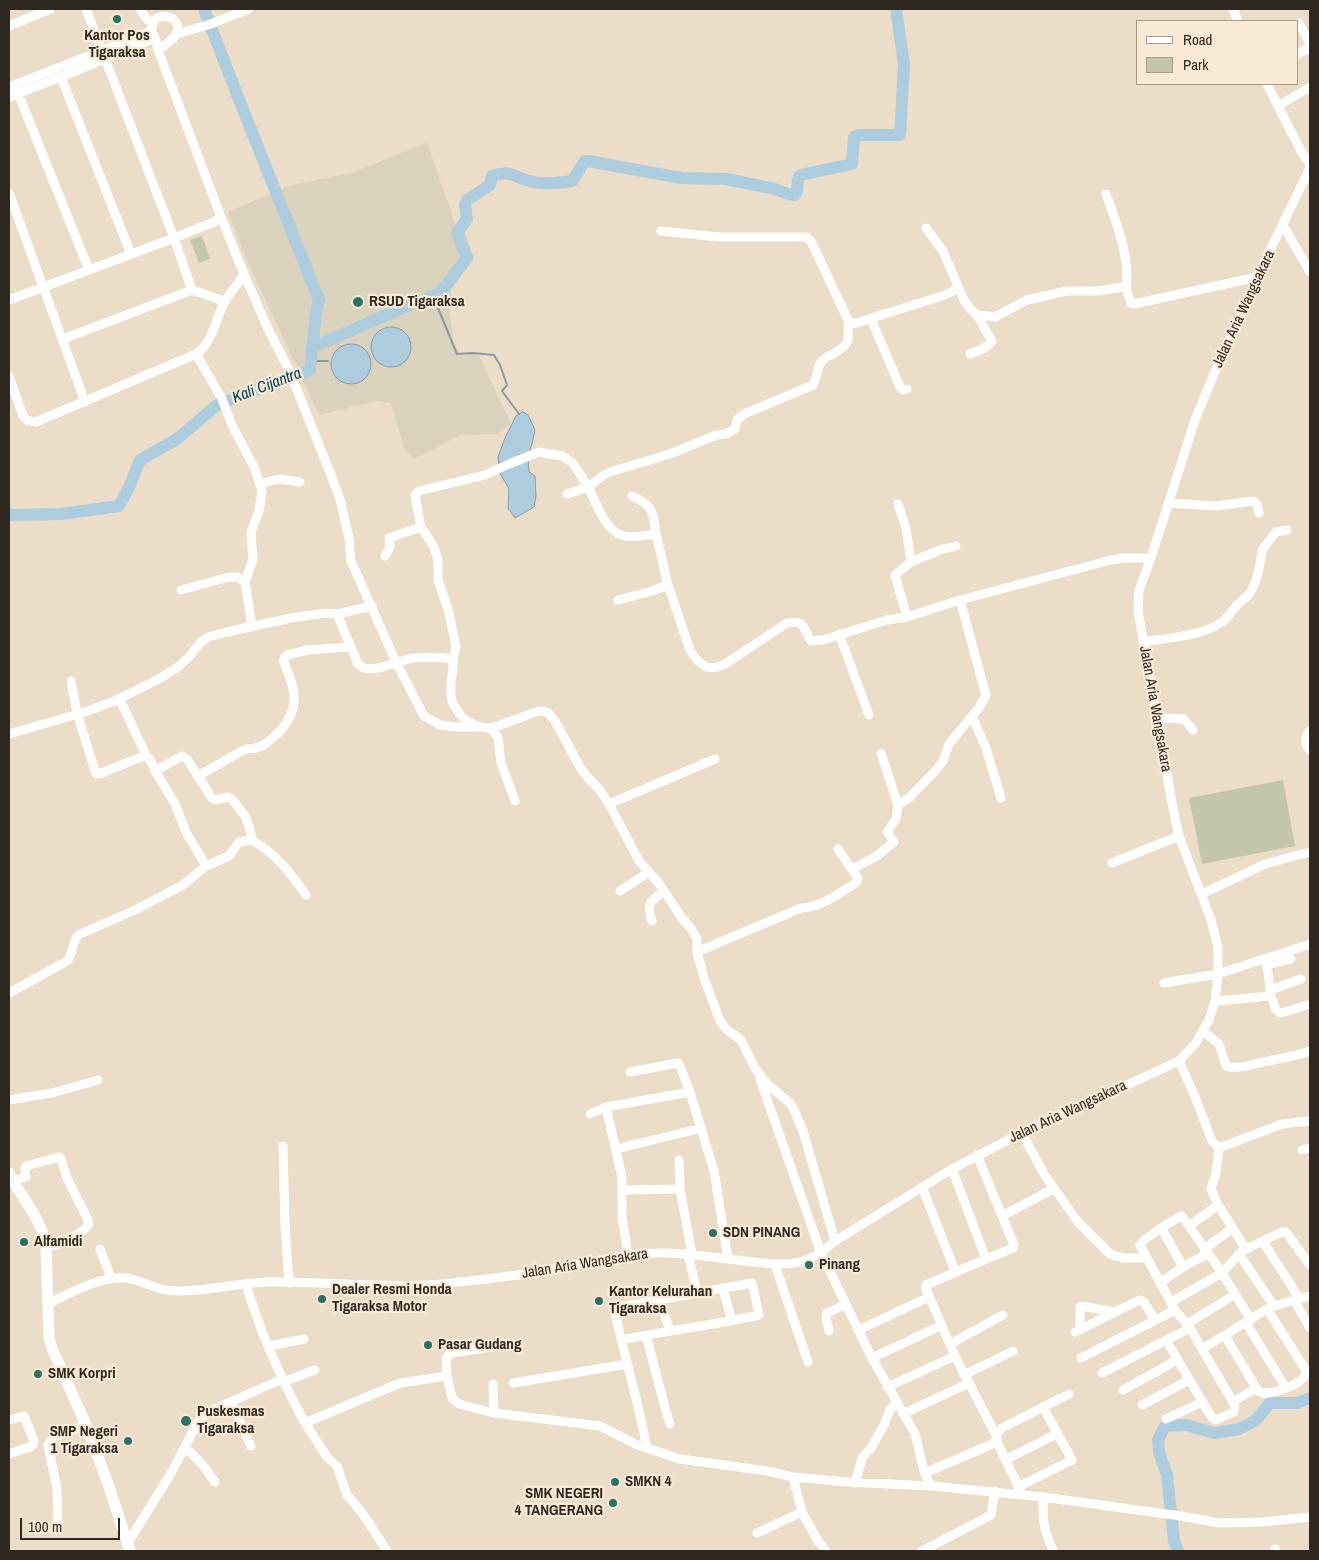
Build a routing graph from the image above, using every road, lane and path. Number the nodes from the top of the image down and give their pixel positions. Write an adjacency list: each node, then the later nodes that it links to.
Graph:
1 (50, 9): 7 (street)
2 (86, 9): 13 (street)
3 (140, 9): 8 (street)
4 (249, 9): 9 (street)
5 (170, 13): 8 (street); 9 (street)
6 (1300, 22): 10 (street)
7 (9, 26)
8 (153, 31): 11 (street); 13 (street)
9 (177, 34): 11 (street)
10 (1310, 46): 12 (street)
11 (158, 50): 25 (street)
12 (1299, 53)
13 (104, 55): 14 (street); 16 (street); 29 (street)
14 (61, 77): 18 (street); 30 (street)
15 (1268, 85): 20 (street)
16 (9, 87)
17 (1310, 87): 20 (street)
18 (18, 93): 19 (street); 31 (street)
19 (9, 97)
20 (1278, 106): 21 (street)
21 (1310, 164)
22 (1310, 168): 26 (street, Jalan Aria Wangsakara)
23 (9, 193): 35 (street)
24 (1106, 194): 37 (street)
25 (221, 217): 29 (street); 33 (street)
26 (1283, 225): 32 (street); 34 (street, Jalan Aria Wangsakara)
27 (926, 228): 36 (street)
28 (661, 231): 43 (street)
29 (174, 238): 30 (street); 38 (street)
30 (131, 254): 31 (street)
31 (89, 270): 35 (street)
32 (1310, 272)
33 (244, 274): 40 (street); 70 (street)
34 (1257, 277): 37 (street); 55 (street, Jalan Aria Wangsakara)
35 (44, 286): 39 (street); 44 (street)
36 (958, 289): 41 (street); 42 (street)
37 (1126, 289): 41 (street)
38 (192, 290): 40 (street); 44 (street)
39 (9, 300)
40 (224, 301): 45 (street)
41 (977, 315): 46 (street)
42 (872, 319): 43 (street); 48 (street)
43 (849, 322): 52 (street)
44 (63, 339): 49 (street)
45 (196, 354): 49 (street); 51 (street)
46 (970, 354)
47 (9, 376): 49 (street)
48 (907, 389)
49 (85, 402)
50 (300, 482): 51 (street)
51 (260, 484): 65 (street)
52 (588, 486): 53 (street); 58 (street); 60 (street)
53 (567, 494)
54 (632, 496): 60 (street)
55 (1168, 503): 57 (street); 63 (street, Jalan Aria Wangsakara)
56 (898, 504): 64 (street)
57 (1259, 513)
58 (421, 527): 62 (street); 77 (street)
59 (1287, 530): 75 (street)
60 (656, 534): 66 (street)
61 (956, 546): 64 (street)
62 (385, 556)
63 (1151, 558): 69 (street); 75 (street, Jalan Aria Wangsakara)
64 (911, 562): 72 (street)
65 (245, 582): 67 (street); 73 (street)
66 (668, 585): 68 (street); 74 (street)
67 (182, 590)
68 (618, 600)
69 (960, 600): 72 (street); 83 (street)
70 (372, 606): 71 (street); 78 (street)
71 (337, 614): 73 (street); 76 (street)
72 (907, 618): 74 (street)
73 (252, 626): 80 (street)
74 (839, 634): 82 (street)
75 (1144, 642): 84 (street, Jalan Aria Wangsakara)
76 (350, 647): 78 (street); 95 (street)
77 (453, 658): 78 (street); 85 (street)
78 (396, 662): 85 (street)
79 (71, 681): 81 (street)
80 (119, 698): 81 (street); 92 (street)
81 (77, 713): 89 (street); 92 (street)
82 (869, 714)
83 (972, 716): 96 (street); 99 (street)
84 (1158, 718): 87 (street); 100 (street, Jalan Aria Wangsakara)
85 (480, 727): 86 (street)
86 (490, 728): 97 (street); 98 (street)
87 (1193, 730)
88 (1310, 731): 90 (street)
89 (9, 734)
90 (1310, 751)
91 (881, 752): 99 (street)
92 (146, 755): 94 (street)
93 (715, 759): 98 (street)
94 (155, 771): 95 (street); 105 (street)
95 (197, 776): 101 (street)
96 (1002, 798)
97 (514, 801)
98 (609, 804): 107 (street)
99 (898, 805): 106 (street)
100 (1179, 836): 104 (street); 110 (street, Jalan Aria Wangsakara)
101 (252, 840): 105 (street); 111 (street)
102 (838, 849): 106 (street)
103 (1310, 852): 110 (street)
104 (1112, 863)
105 (206, 866): 119 (street)
106 (852, 868): 114 (street)
107 (649, 872): 108 (street); 109 (street)
108 (620, 891)
109 (664, 891): 112 (street); 114 (street)
110 (1202, 894): 116 (street, Jalan Aria Wangsakara)
111 (306, 895)
112 (652, 921)
113 (1310, 944): 116 (street)
114 (698, 952): 126 (street)
115 (1291, 959): 120 (street)
116 (1218, 974): 118 (street); 121 (street, Jalan Aria Wangsakara)
117 (1301, 979): 120 (street)
118 (1164, 983)
119 (9, 993)
120 (1270, 993): 121 (street); 122 (street)
121 (1215, 1001): 123 (street, Jalan Aria Wangsakara)
122 (1307, 1005)
123 (1204, 1031): 124 (street); 125 (street, Jalan Aria Wangsakara)
124 (1310, 1051)
125 (1179, 1061): 135 (street, Jalan Aria Wangsakara); 137 (street)
126 (756, 1068): 152 (street); 158 (street)
127 (630, 1072): 129 (street)
128 (98, 1080): 130 (street)
129 (690, 1092): 131 (street); 134 (street)
130 (9, 1100)
131 (606, 1107): 132 (street); 138 (street)
132 (590, 1114)
133 (1310, 1121): 137 (street)
134 (702, 1128): 138 (street); 162 (street)
135 (1022, 1133): 139 (street, Jalan Aria Wangsakara); 144 (street)
136 (283, 1146): 170 (street)
137 (1219, 1148): 147 (street)
138 (616, 1149): 146 (street)
139 (977, 1155): 141 (street, Jalan Aria Wangsakara); 148 (street)
140 (679, 1160): 145 (street)
141 (952, 1169): 143 (street, Jalan Aria Wangsakara); 163 (street)
142 (11, 1177): 154 (main road); 154 (street)
143 (922, 1187): 152 (street, Jalan Aria Wangsakara); 167 (street)
144 (1053, 1188): 148 (street); 161 (street)
145 (680, 1189): 146 (street); 159 (street)
146 (623, 1190): 160 (street)
147 (1218, 1205): 149 (street); 150 (street)
148 (1002, 1216): 163 (street)
149 (1189, 1226): 151 (street); 157 (street)
150 (1233, 1228): 156 (street); 157 (street)
151 (1162, 1229): 161 (street); 166 (street)
152 (835, 1241): 158 (street, Jalan Aria Wangsakara)
153 (1263, 1242): 156 (street); 165 (street); 178 (street)
154 (46, 1247): 180 (main road)
155 (100, 1248): 169 (street)
156 (1243, 1251): 168 (street); 183 (street)
157 (1206, 1252): 166 (street); 168 (street)
158 (821, 1253): 164 (street, Jalan Aria Wangsakara); 181 (street)
159 (690, 1254): 160 (street, Jalan Aria Wangsakara); 162 (street, Jalan Aria Wangsakara); 174 (street)
160 (628, 1255): 170 (street, Jalan Aria Wangsakara)
161 (1147, 1258): 171 (street)
162 (728, 1259): 164 (street, Jalan Aria Wangsakara)
163 (986, 1259): 167 (street)
164 (775, 1265): 209 (street)
165 (1310, 1265)
166 (1183, 1267): 171 (street)
167 (955, 1272): 177 (street)
168 (1222, 1273): 175 (street); 182 (street)
169 (111, 1278): 172 (street, Jalan Aria Wangsakara); 180 (street, Jalan Aria Wangsakara)
170 (289, 1282): 172 (street, Jalan Aria Wangsakara)
171 (1160, 1283): 182 (street)
172 (246, 1284): 202 (street)
173 (723, 1289): 174 (street); 187 (street); 187 (street)
174 (697, 1293): 179 (street)
175 (1234, 1295): 188 (street); 190 (street)
176 (1310, 1296): 178 (street)
177 (929, 1297): 189 (street); 194 (street)
178 (1295, 1298): 183 (street); 191 (street)
179 (659, 1300): 192 (street); 198 (street)
180 (48, 1304): 239 (main road)
181 (846, 1304): 193 (street); 194 (street)
182 (1173, 1306): 186 (street); 190 (street)
183 (1271, 1307): 188 (street); 213 (street)
184 (1114, 1312): 184 (street); 186 (street)
185 (1003, 1315): 200 (street)
186 (1154, 1320): 207 (street)
187 (732, 1321): 192 (street)
188 (1248, 1322): 196 (street); 224 (street)
189 (942, 1325): 200 (street); 206 (street)
190 (1188, 1326): 199 (street); 203 (street)
191 (1310, 1328)
192 (670, 1330): 195 (street)
193 (829, 1330)
194 (859, 1330): 206 (street)
195 (646, 1335): 198 (street); 238 (street)
196 (1225, 1336): 203 (street); 223 (street)
197 (304, 1339): 202 (street)
198 (621, 1340): 211 (street)
199 (1166, 1340): 208 (street); 214 (street)
200 (950, 1344): 205 (street)
201 (505, 1345): 216 (street)
202 (268, 1346): 217 (street)
203 (1202, 1349): 230 (street)
204 (1013, 1351): 215 (street)
205 (955, 1356): 215 (street); 222 (street)
206 (872, 1358): 222 (street)
207 (1081, 1358)
208 (1177, 1360): 218 (street); 225 (street)
209 (808, 1362)
210 (1310, 1362): 213 (street)
211 (627, 1364): 219 (street); 244 (street)
212 (315, 1370): 217 (street)
213 (1307, 1372): 224 (street)
214 (1102, 1373)
215 (964, 1375): 220 (street)
216 (447, 1376): 233 (street); 237 (street)
217 (283, 1380): 227 (street); 237 (street)
218 (1189, 1380): 229 (street); 231 (street)
219 (513, 1383)
220 (969, 1383): 234 (street); 241 (street)
221 (493, 1384): 233 (street)
222 (887, 1387): 228 (street)
223 (1256, 1388): 224 (street); 230 (street)
224 (1286, 1388)
225 (1123, 1390)
226 (1069, 1394): 232 (street)
227 (231, 1402): 242 (street); 243 (street)
228 (896, 1402): 234 (street); 250 (street)
229 (1202, 1402): 230 (street); 235 (street)
230 (1233, 1402)
231 (1142, 1405)
232 (1043, 1407): 240 (street); 241 (street)
233 (494, 1413): 244 (street)
234 (903, 1414): 247 (street)
235 (1166, 1419)
236 (9, 1420): 245 (street)
237 (305, 1423): 261 (street)
238 (670, 1424)
239 (86, 1425): 257 (street); 259 (main road)
240 (1057, 1434): 246 (street); 253 (street)
241 (996, 1438): 246 (street); 247 (street)
242 (251, 1446)
243 (185, 1447): 249 (street); 259 (street)
244 (647, 1448): 248 (street)
245 (9, 1454)
246 (1005, 1460): 253 (street)
247 (925, 1473): 251 (street)
248 (793, 1477): 250 (street); 255 (street)
249 (215, 1482)
250 (855, 1483): 251 (street)
251 (932, 1486): 252 (street)
252 (995, 1491): 253 (street); 263 (street)
253 (1020, 1491): 254 (street)
254 (1043, 1497): 256 (street); 260 (street)
255 (802, 1512): 258 (street); 262 (street)
256 (1310, 1517)
257 (58, 1529)
258 (758, 1533)
259 (129, 1548)
260 (1053, 1550)
261 (387, 1551)
262 (826, 1551)
263 (922, 1551)

